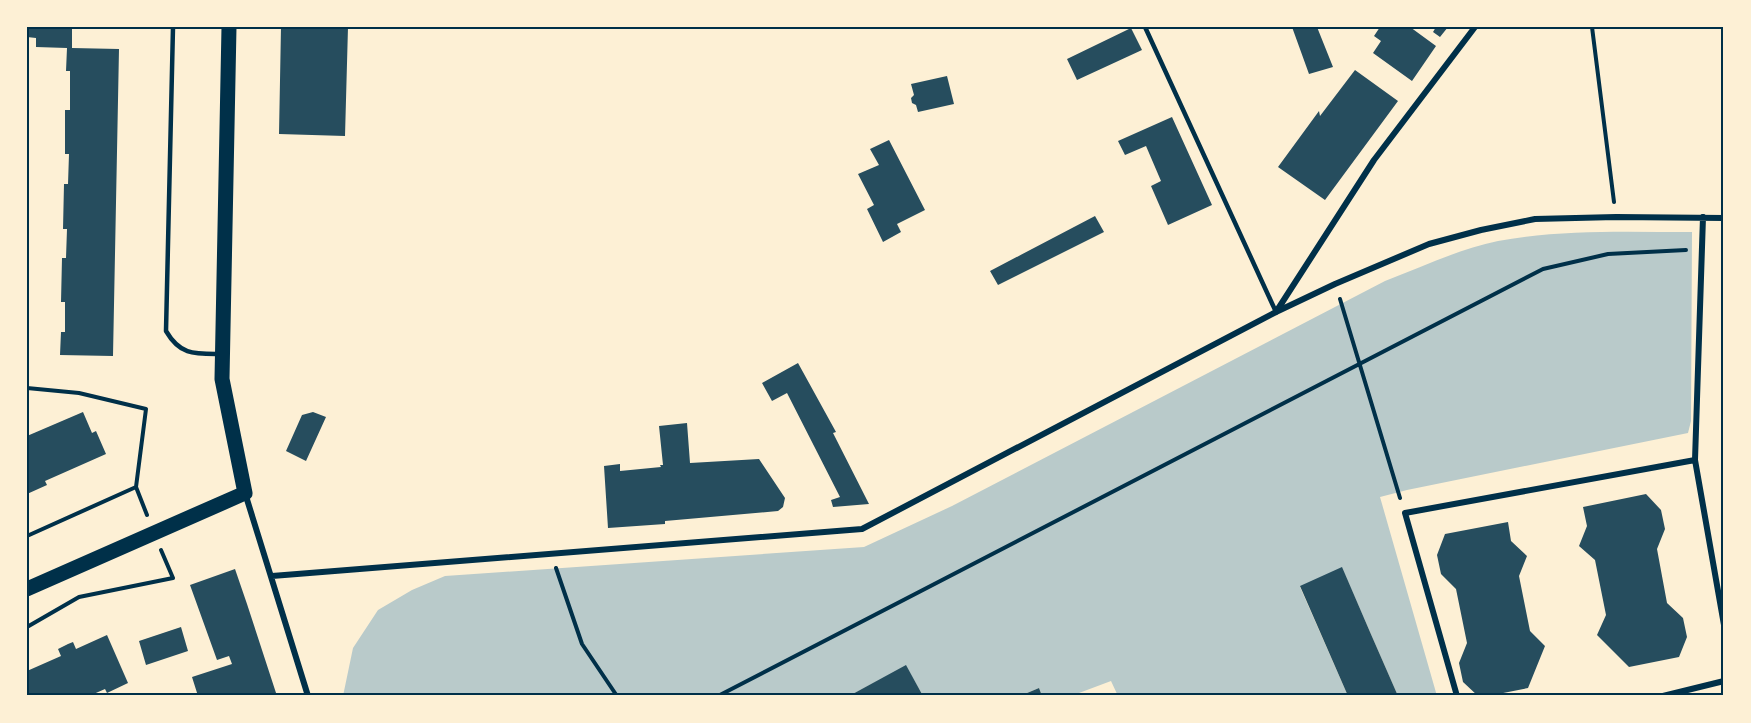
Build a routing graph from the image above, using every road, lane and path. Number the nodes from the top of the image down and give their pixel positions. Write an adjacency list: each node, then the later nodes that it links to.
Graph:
1 (173, 27): 12 (lane)
2 (229, 27): 12 (main road)
3 (1145, 27): 11 (lane)
4 (1475, 27): 11 (street)
5 (1592, 27): 6 (path)
6 (1616, 217): 7 (street); 10 (street)
7 (1703, 217): 8 (street); 9 (street)
8 (1724, 218)
9 (1702, 249): 13 (path); 15 (street)
10 (1335, 284): 11 (street); 13 (path)
11 (1276, 312): 21 (street)
12 (222, 354): 17 (main road)
13 (1360, 364): 18 (path); 29 (path)
14 (27, 388): 16 (path)
15 (1695, 460): 18 (street); 24 (street)
16 (136, 488): 19 (path); 20 (path)
17 (244, 493): 19 (main road); 22 (street)
18 (1405, 513): 30 (street)
19 (154, 533): 23 (main road); 25 (path)
20 (27, 536)
21 (549, 554): 22 (street); 28 (path)
22 (272, 576): 27 (street)
23 (27, 589)
24 (1724, 625)
25 (27, 627)
26 (1724, 681): 31 (street)
27 (308, 696)
28 (618, 696)
29 (718, 696)
30 (1457, 696)
31 (1663, 696)

